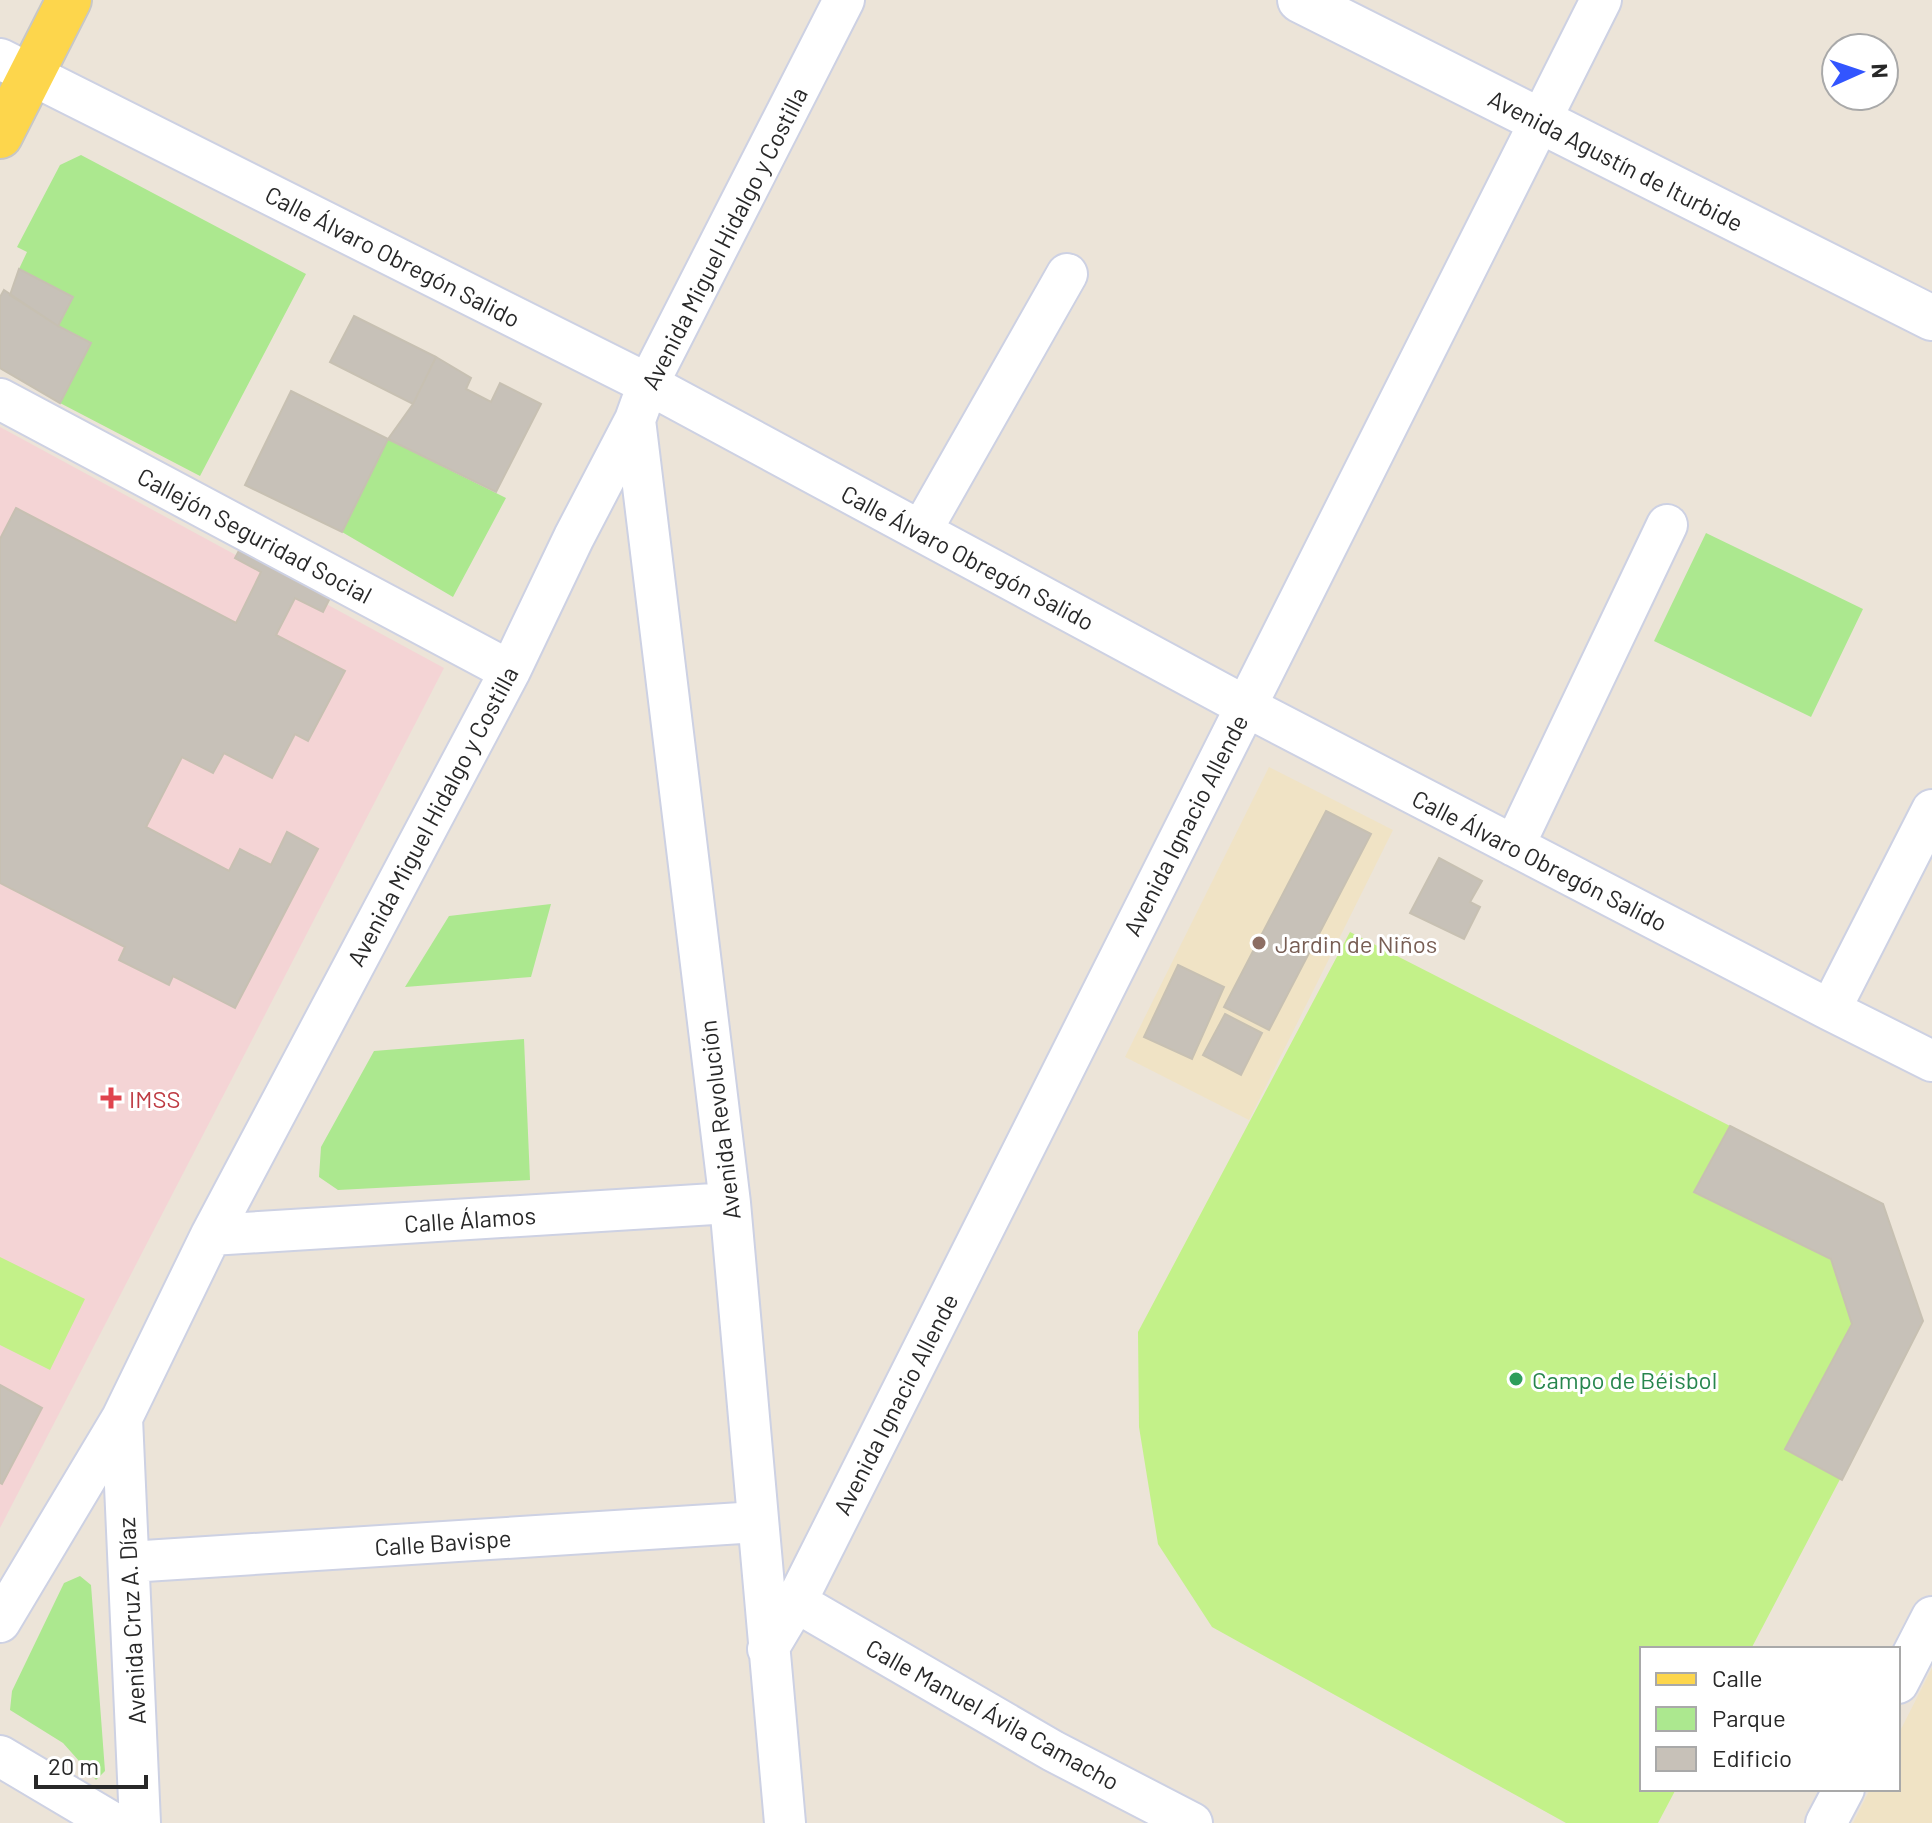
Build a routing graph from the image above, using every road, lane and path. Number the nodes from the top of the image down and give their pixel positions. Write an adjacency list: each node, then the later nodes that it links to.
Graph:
1 (69, 0): 5 (main road)
2 (844, 0): 11 (street, Avenida Miguel Hidalgo y Costilla)
3 (1300, 0): 6 (street, Avenida Agustín de Iturbide)
4 (1601, 0): 6 (street, Avenida Ignacio Allende)
5 (16, 67): 7 (main road); 11 (street, Calle Álvaro Obregón Salido)
6 (1540, 121): 9 (street, Avenida Agustín de Iturbide); 15 (street, Avenida Ignacio Allende)
7 (0, 136)
8 (1067, 274): 13 (street)
9 (1932, 318)
10 (0, 399): 14 (street, Callejón Seguridad Social)
11 (642, 402): 13 (street, Calle Álvaro Obregón Salido); 14 (street, Avenida Miguel Hidalgo y Costilla); 20 (street, Avenida Revolución)
12 (1667, 525): 17 (street)
13 (921, 531): 15 (street, Calle Álvaro Obregón Salido)
14 (510, 671): 21 (street, Avenida Miguel Hidalgo y Costilla)
15 (1245, 706): 17 (street, Calle Álvaro Obregón Salido); 25 (street, Avenida Ignacio Allende)
16 (1932, 810): 18 (street)
17 (1514, 846): 18 (street, Calle Álvaro Obregón Salido)
18 (1830, 1010): 19 (street, Calle Álvaro Obregón Salido)
19 (1932, 1061)
20 (730, 1203): 21 (street, Calle Álamos); 23 (street, Avenida Revolución)
21 (211, 1235): 22 (street, Avenida Miguel Hidalgo y Costilla)
22 (122, 1418): 24 (street, Avenida Cruz A. Díaz); 27 (street, Avenida Miguel Hidalgo y Costilla)
23 (757, 1522): 24 (street, Calle Bavispe); 28 (street, Avenida Revolución)
24 (129, 1562): 33 (street, Avenida Cruz A. Díaz)
25 (796, 1602): 28 (street, Avenida Ignacio Allende); 35 (street, Calle Manuel Ávila Camacho)
26 (1932, 1617): 29 (street)
27 (0, 1622)
28 (768, 1649): 34 (street, Avenida Revolución)
29 (1900, 1679)
30 (0, 1756): 32 (street)
31 (1843, 1791): 36 (street)
32 (113, 1823)
33 (140, 1823)
34 (785, 1823)
35 (1192, 1823)
36 (1826, 1823)

